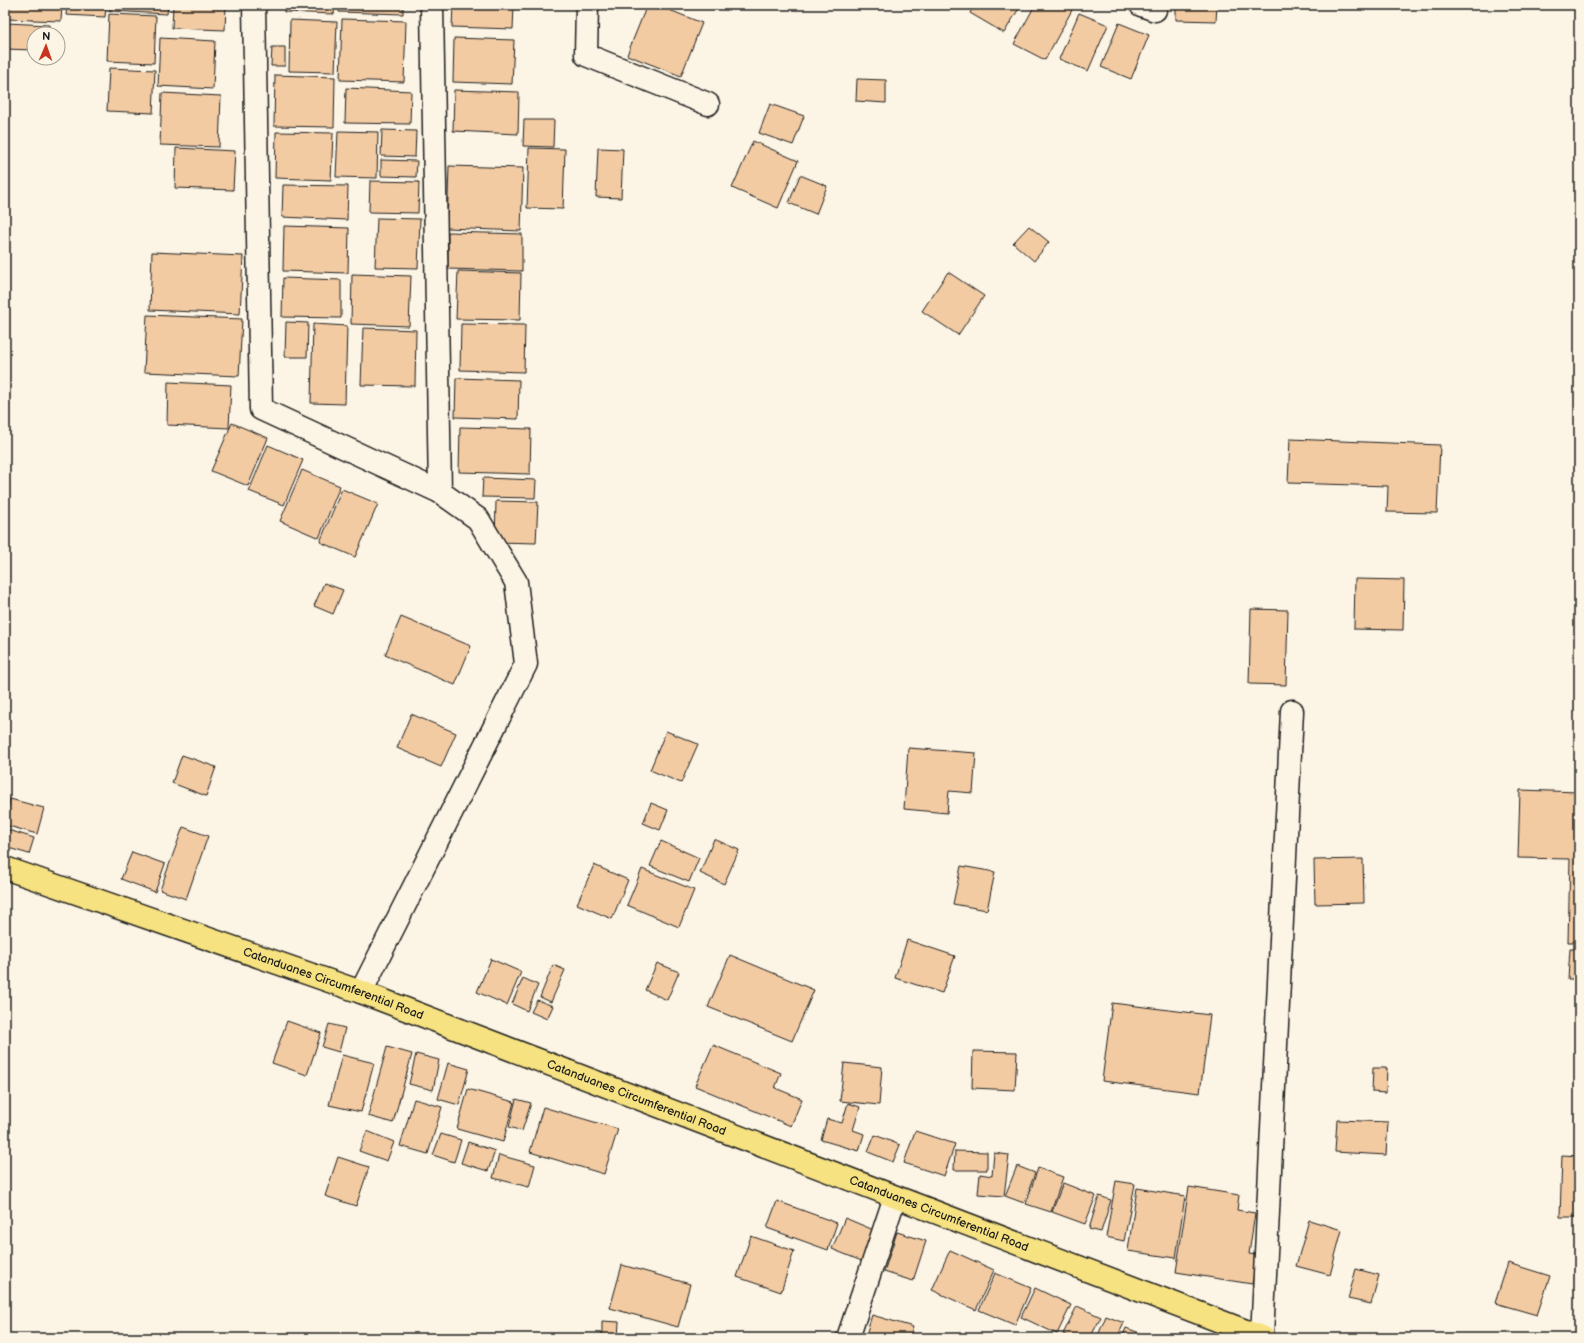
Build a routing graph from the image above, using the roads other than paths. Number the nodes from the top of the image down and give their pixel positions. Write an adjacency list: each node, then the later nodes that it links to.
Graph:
1 (254, 5): 7 (street)
2 (432, 5): 7 (street)
3 (587, 5): 6 (street)
4 (1141, 5): 5 (street)
5 (1155, 5)
6 (708, 104)
7 (440, 492): 10 (street)
8 (1292, 711): 13 (street)
9 (5, 868): 10 (main road, Catanduanes Circumferential Road)
10 (361, 992): 11 (main road, Catanduanes Circumferential Road)
11 (895, 1197): 12 (street); 13 (main road, Catanduanes Circumferential Road)
12 (848, 1338)
13 (1263, 1338)

